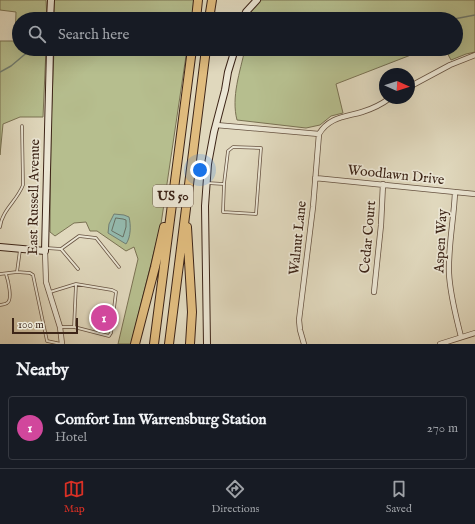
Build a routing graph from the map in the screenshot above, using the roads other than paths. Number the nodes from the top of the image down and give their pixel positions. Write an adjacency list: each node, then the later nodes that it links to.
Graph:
1 (51, 0): 5 (street)
2 (198, 0): 6 (highway)
3 (212, 0): 7 (highway)
4 (257, 0): 8 (street)
5 (50, 12)
6 (197, 12)
7 (210, 12)
8 (246, 12)
9 (475, 55): 14 (street)
10 (50, 56): 31 (street, East Russell Avenue)
11 (191, 56): 20 (highway, US 50)
12 (205, 56): 26 (highway, US 50)
13 (233, 56): 16 (street)
14 (415, 84)
15 (379, 104): 18 (street)
16 (216, 125): 18 (street); 21 (street)
17 (22, 126): 27 (lane)
18 (319, 134): 19 (street, Walnut Lane)
19 (315, 178): 23 (street, Woodlawn Drive); 51 (street, Walnut Lane)
20 (174, 182): 46 (highway); 47 (highway, US 50)
21 (206, 183): 22 (lane); 50 (street)
22 (224, 184): 22 (lane)
23 (383, 184): 24 (street, Woodlawn Drive); 39 (street, Cedar Court)
24 (455, 192): 25 (street, Woodlawn Drive); 44 (street, Aspen Way)
25 (475, 194)
26 (186, 207): 48 (highway, US 50); 49 (highway)
27 (0, 227)
28 (0, 247): 29 (street)
29 (20, 249): 31 (street); 34 (lane)
30 (61, 249): 31 (lane); 32 (lane); 33 (lane)
31 (45, 250): 38 (street, East Russell Avenue)
32 (120, 267)
33 (78, 269)
34 (17, 272): 36 (lane); 45 (lane)
35 (0, 274): 36 (lane)
36 (6, 274): 40 (lane)
37 (76, 284): 38 (lane); 42 (lane); 42 (lane)
38 (49, 292): 41 (street, East Russell Avenue)
39 (374, 292)
40 (0, 305)
41 (60, 326): 42 (lane); 45 (street, East Russell Avenue)
42 (74, 327)
43 (475, 333): 44 (street)
44 (461, 337): 52 (street)
45 (61, 344)
46 (135, 344)
47 (154, 344)
48 (168, 344)
49 (190, 344)
50 (207, 344)
51 (304, 344)
52 (440, 344)

